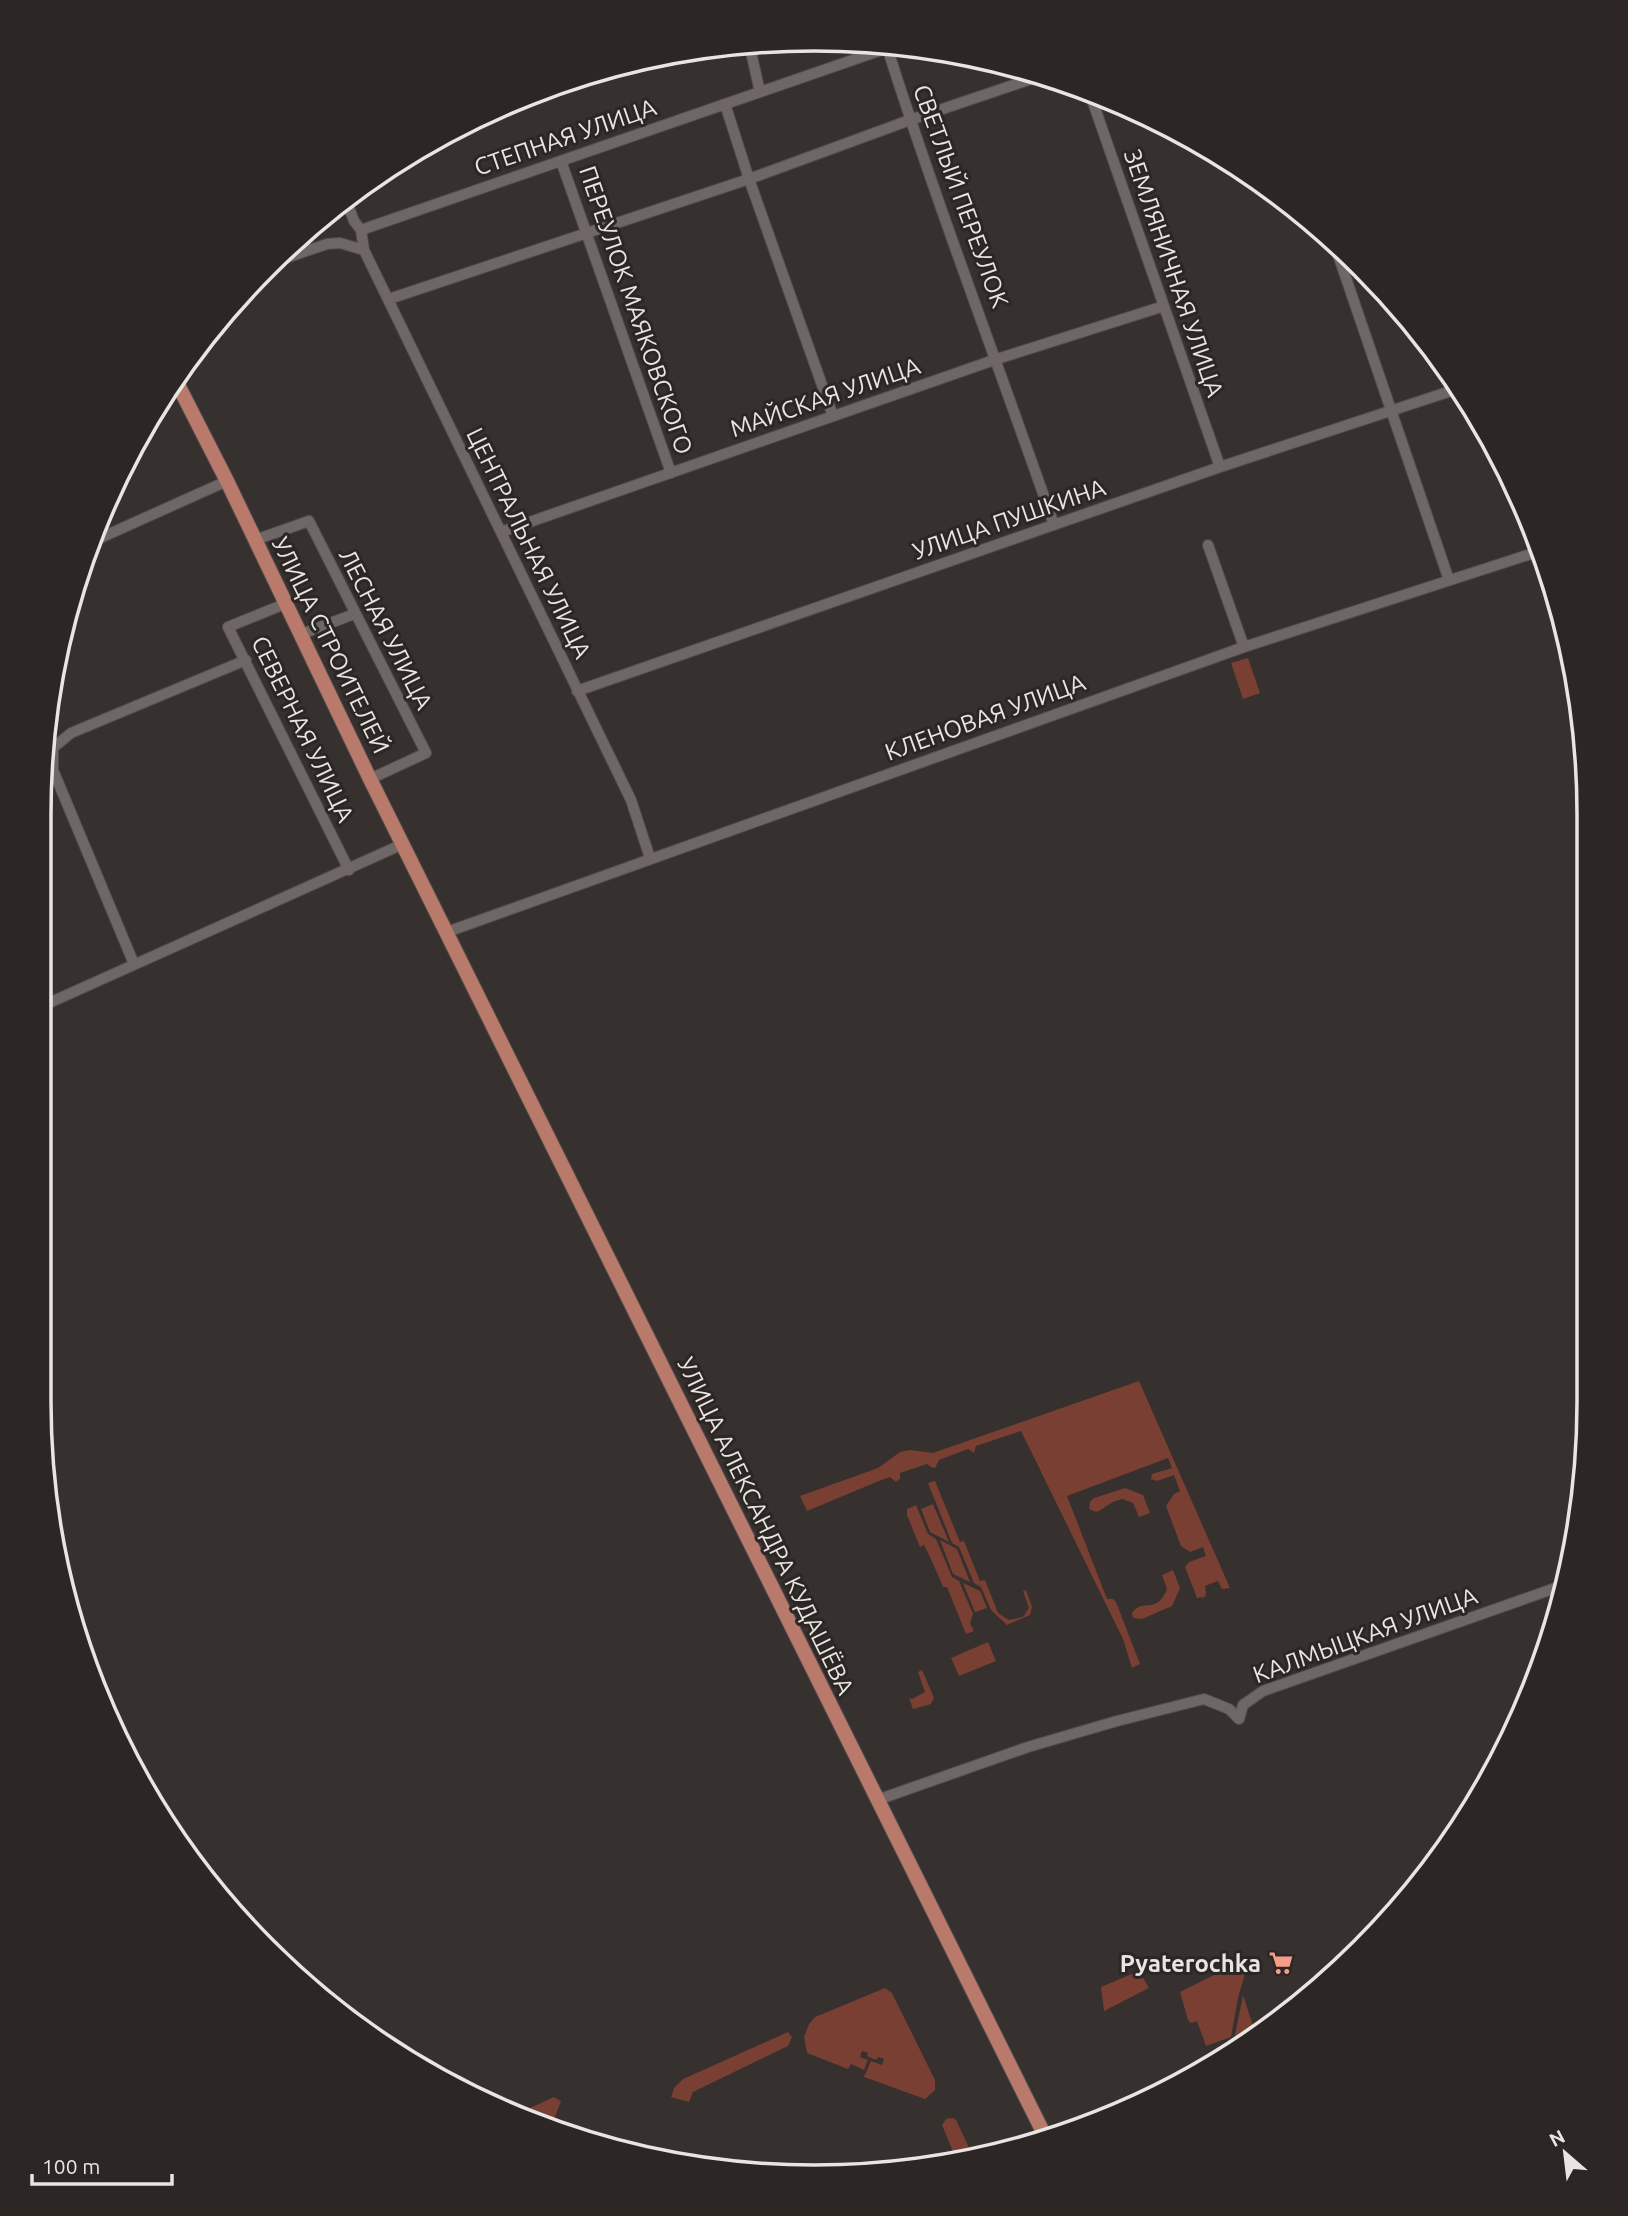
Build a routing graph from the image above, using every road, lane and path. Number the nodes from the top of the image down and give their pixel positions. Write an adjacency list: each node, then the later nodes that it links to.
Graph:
1 (751, 53): 5 (street)
2 (872, 53): 5 (street, СТЕПНАЯ УЛИЦА)
3 (893, 55): 8 (street, СВЕТЛЫЙ ПЕРЕУЛОК)
4 (1025, 81): 8 (street)
5 (760, 92): 6 (street, СТЕПНАЯ УЛИЦА)
6 (725, 104): 9 (street, СТЕПНАЯ УЛИЦА); 10 (street)
7 (1094, 104): 18 (street, ЗЕМЛЯНИЧНАЯ УЛИЦА)
8 (910, 120): 10 (street); 19 (street, СВЕТЛЫЙ ПЕРЕУЛОК)
9 (561, 161): 12 (street, СТЕПНАЯ УЛИЦА); 13 (street, ПЕРЕУЛОК МАЯКОВСКОГО)
10 (749, 179): 13 (street); 23 (street)
11 (349, 208): 12 (street)
12 (362, 230): 15 (street)
13 (587, 231): 17 (street); 25 (street, ПЕРЕУЛОК МАЯКОВСКОГО)
14 (300, 250): 15 (street)
15 (364, 250): 17 (street, ЦЕНТРАЛЬНАЯ УЛИЦА)
16 (1342, 263): 22 (street)
17 (390, 299): 28 (street, ЦЕНТРАЛЬНАЯ УЛИЦА)
18 (1164, 306): 19 (street, МАЙСКАЯ УЛИЦА); 24 (street, ЗЕМЛЯНИЧНАЯ УЛИЦА)
19 (997, 359): 23 (street, МАЙСКАЯ УЛИЦА); 27 (street, СВЕТЛЫЙ ПЕРЕУЛОК)
20 (180, 389): 26 (main road, УЛИЦА СТРОИТЕЛЕЙ)
21 (1450, 391): 22 (street, УЛИЦА ПУШКИНА)
22 (1393, 410): 24 (street, УЛИЦА ПУШКИНА); 33 (street)
23 (833, 416): 25 (street, МАЙСКАЯ УЛИЦА)
24 (1220, 467): 27 (street, УЛИЦА ПУШКИНА)
25 (671, 473): 28 (street, МАЙСКАЯ УЛИЦА)
26 (227, 481): 29 (street); 30 (main road, УЛИЦА СТРОИТЕЛЕЙ)
27 (1054, 525): 39 (street, УЛИЦА ПУШКИНА)
28 (501, 532): 39 (street, ЦЕНТРАЛЬНАЯ УЛИЦА)
29 (103, 537)
30 (255, 540): 34 (main road, УЛИЦА СТРОИТЕЛЕЙ); 35 (street, ЛЕСНАЯ УЛИЦА)
31 (1208, 545): 37 (street)
32 (1531, 554): 33 (street, КЛЕНОВАЯ УЛИЦА)
33 (1449, 580): 37 (street, КЛЕНОВАЯ УЛИЦА)
34 (286, 603): 36 (main road, УЛИЦА СТРОИТЕЛЕЙ); 38 (street, СЕВЕРНАЯ УЛИЦА)
35 (354, 614): 36 (street); 42 (street, ЛЕСНАЯ УЛИЦА)
36 (302, 634): 42 (main road, УЛИЦА СТРОИТЕЛЕЙ)
37 (1244, 647): 44 (street, КЛЕНОВАЯ УЛИЦА)
38 (246, 660): 40 (street); 45 (street, СЕВЕРНАЯ УЛИЦА)
39 (577, 691): 44 (street, ЦЕНТРАЛЬНАЯ УЛИЦА)
40 (54, 747)
41 (53, 754): 47 (street)
42 (370, 779): 43 (main road, УЛИЦА СТРОИТЕЛЕЙ)
43 (403, 844): 45 (street); 46 (main road, УЛИЦА СТРОИТЕЛЕЙ)
44 (650, 858): 46 (street, КЛЕНОВАЯ УЛИЦА)
45 (349, 870): 47 (street)
46 (447, 932): 50 (main road, УЛИЦА АЛЕКСАНДРА КУДАШЁВА)
47 (134, 964): 48 (street)
48 (51, 1002)
49 (1554, 1589): 50 (street, КАЛМЫЦКАЯ УЛИЦА)
50 (877, 1800): 51 (main road, УЛИЦА АЛЕКСАНДРА КУДАШЁВА)
51 (1042, 2130)

